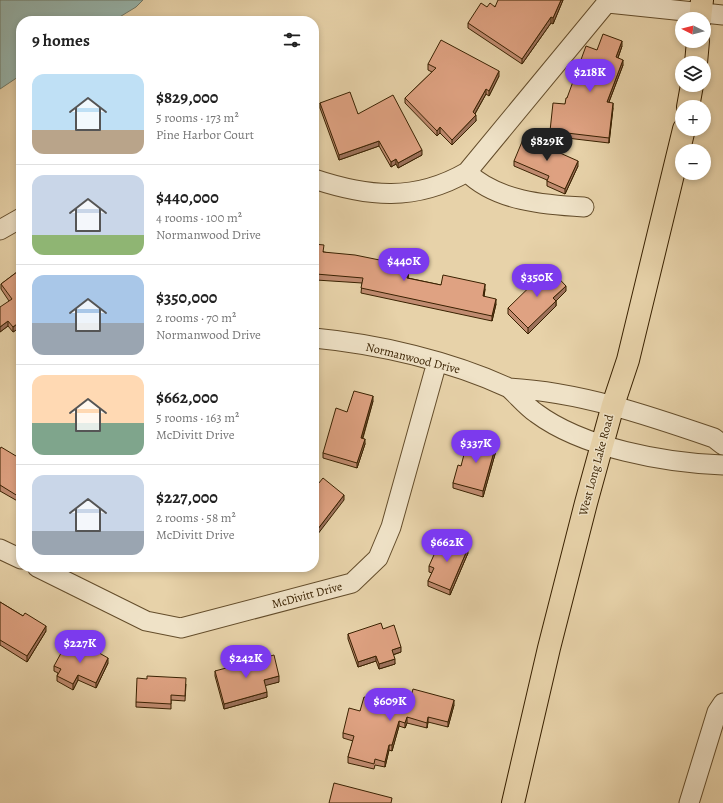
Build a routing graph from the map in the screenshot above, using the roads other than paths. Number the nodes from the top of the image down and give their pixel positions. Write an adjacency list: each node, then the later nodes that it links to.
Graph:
1 (608, 2): 2 (street); 5 (street)
2 (701, 11): 3 (street)
3 (723, 15)
4 (682, 136): 13 (main road, West Long Lake Road)
5 (467, 172): 6 (street); 7 (street)
6 (319, 180)
7 (584, 207)
8 (16, 221): 9 (street)
9 (0, 230)
10 (319, 339): 11 (street, Normanwood Drive)
11 (437, 362): 12 (street, Normanwood Drive); 19 (street, McDivitt Drive)
12 (509, 388): 13 (street, Normanwood Drive); 14 (street, Normanwood Drive)
13 (612, 405): 14 (main road, West Long Lake Road); 15 (street, Normanwood Drive)
14 (602, 444): 16 (street, Normanwood Drive); 21 (main road, West Long Lake Road)
15 (723, 445)
16 (723, 464)
17 (0, 549): 18 (street)
18 (16, 557)
19 (47, 572)
20 (723, 703): 22 (street)
21 (513, 803)
22 (689, 803)

